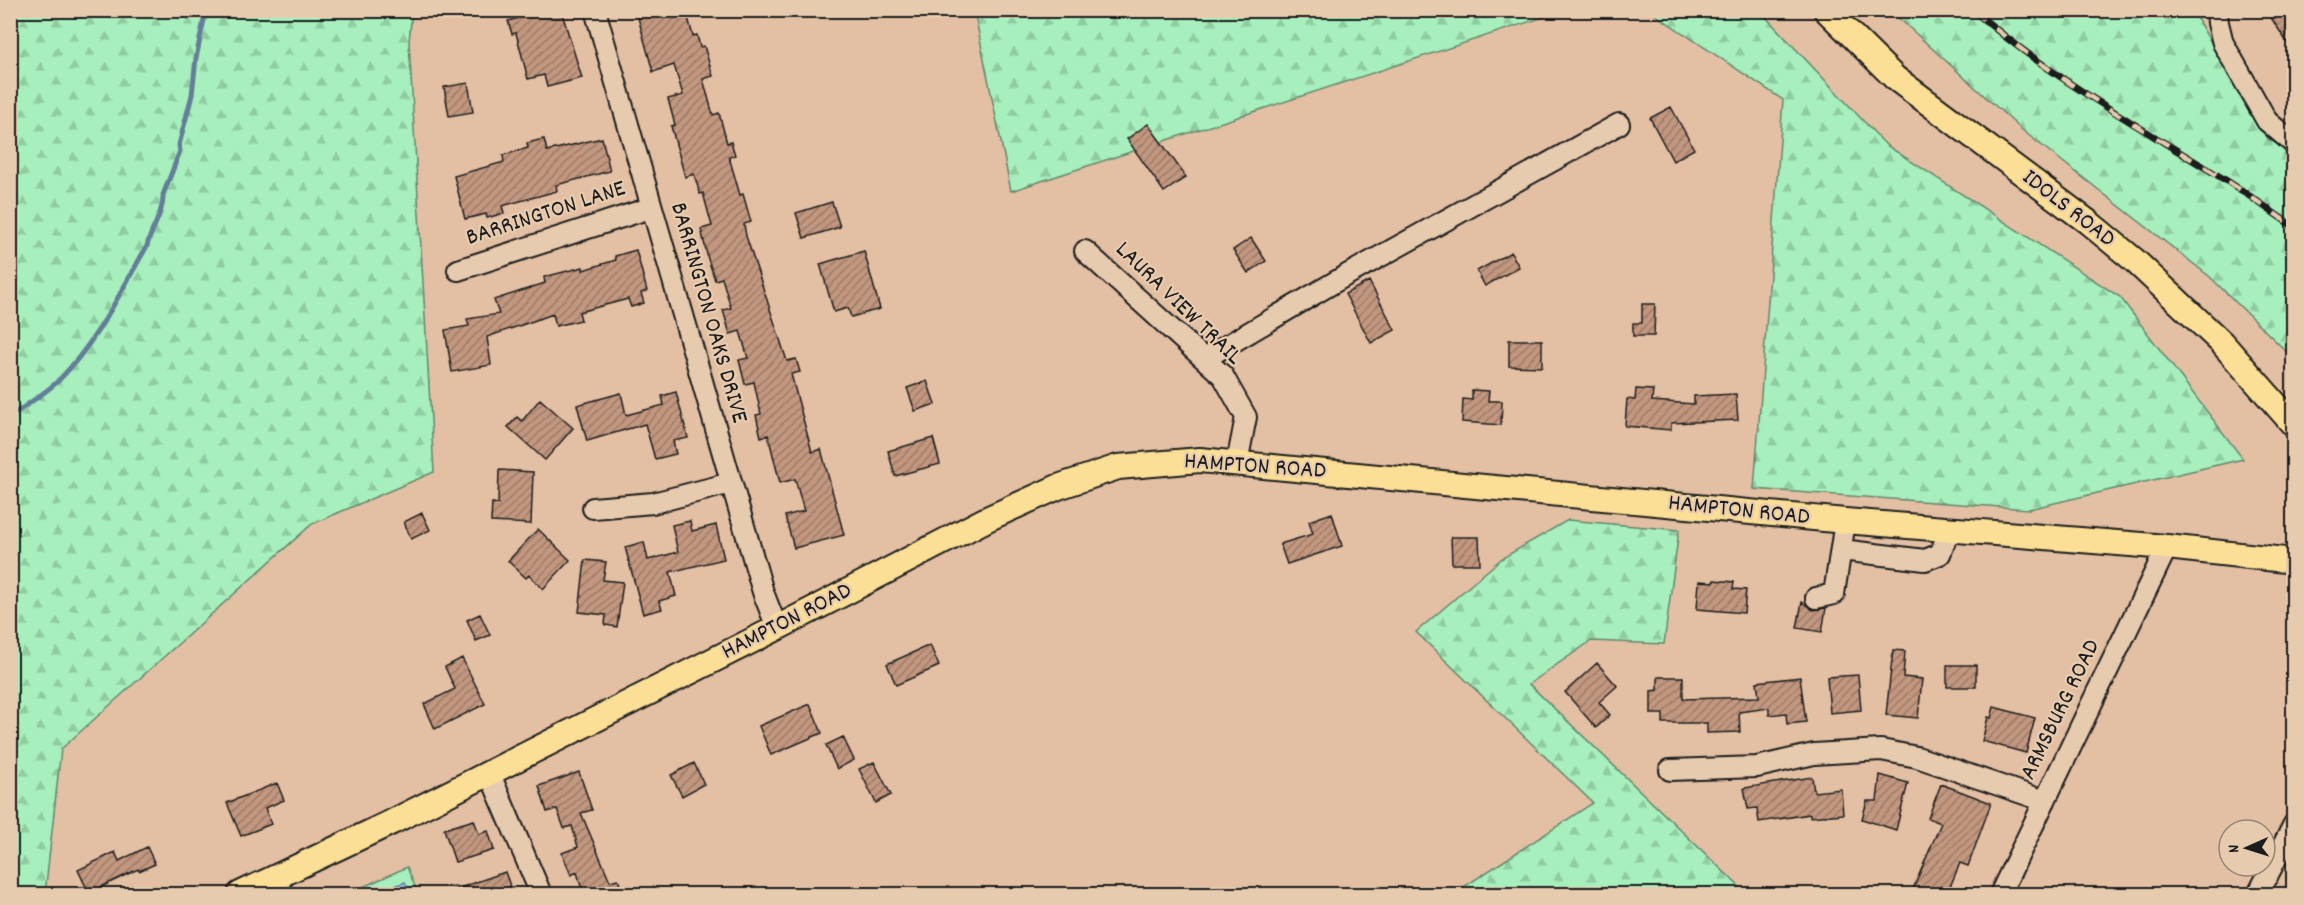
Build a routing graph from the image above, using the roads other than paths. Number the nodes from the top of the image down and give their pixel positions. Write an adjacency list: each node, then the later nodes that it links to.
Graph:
1 (595, 10): 6 (street, BARRINGTON OAKS DRIVE)
2 (1826, 10): 10 (main road, IDOLS ROAD)
3 (2217, 10): 5 (street)
4 (1619, 124): 9 (street)
5 (2294, 144)
6 (650, 208): 8 (street, BARRINGTON LANE); 12 (street, BARRINGTON OAKS DRIVE)
7 (1085, 251): 9 (street, LAURA VIEW TRAIL)
8 (458, 270)
9 (1204, 359): 11 (street, LAURA VIEW TRAIL)
10 (2294, 425)
11 (1237, 463): 14 (main road, HAMPTON ROAD); 20 (main road, HAMPTON ROAD)
12 (731, 483): 13 (street); 20 (street, BARRINGTON OAKS DRIVE)
13 (593, 508)
14 (1845, 521): 15 (main road, HAMPTON ROAD); 17 (street)
15 (1950, 529): 16 (main road, HAMPTON ROAD); 17 (street)
16 (2167, 547): 18 (main road, HAMPTON ROAD); 23 (street, ARMSBURG ROAD)
17 (1842, 550): 19 (street)
18 (2290, 558)
19 (1816, 598)
20 (777, 628): 22 (main road, HAMPTON ROAD)
21 (1670, 770): 23 (street)
22 (489, 772): 26 (main road, HAMPTON ROAD); 28 (street)
23 (2045, 801): 29 (street, ARMSBURG ROAD)
24 (2294, 824): 25 (street)
25 (2289, 845): 30 (street)
26 (279, 886): 27 (main road, HAMPTON ROAD)
27 (240, 894)
28 (542, 894)
29 (2000, 894)
30 (2258, 894)

